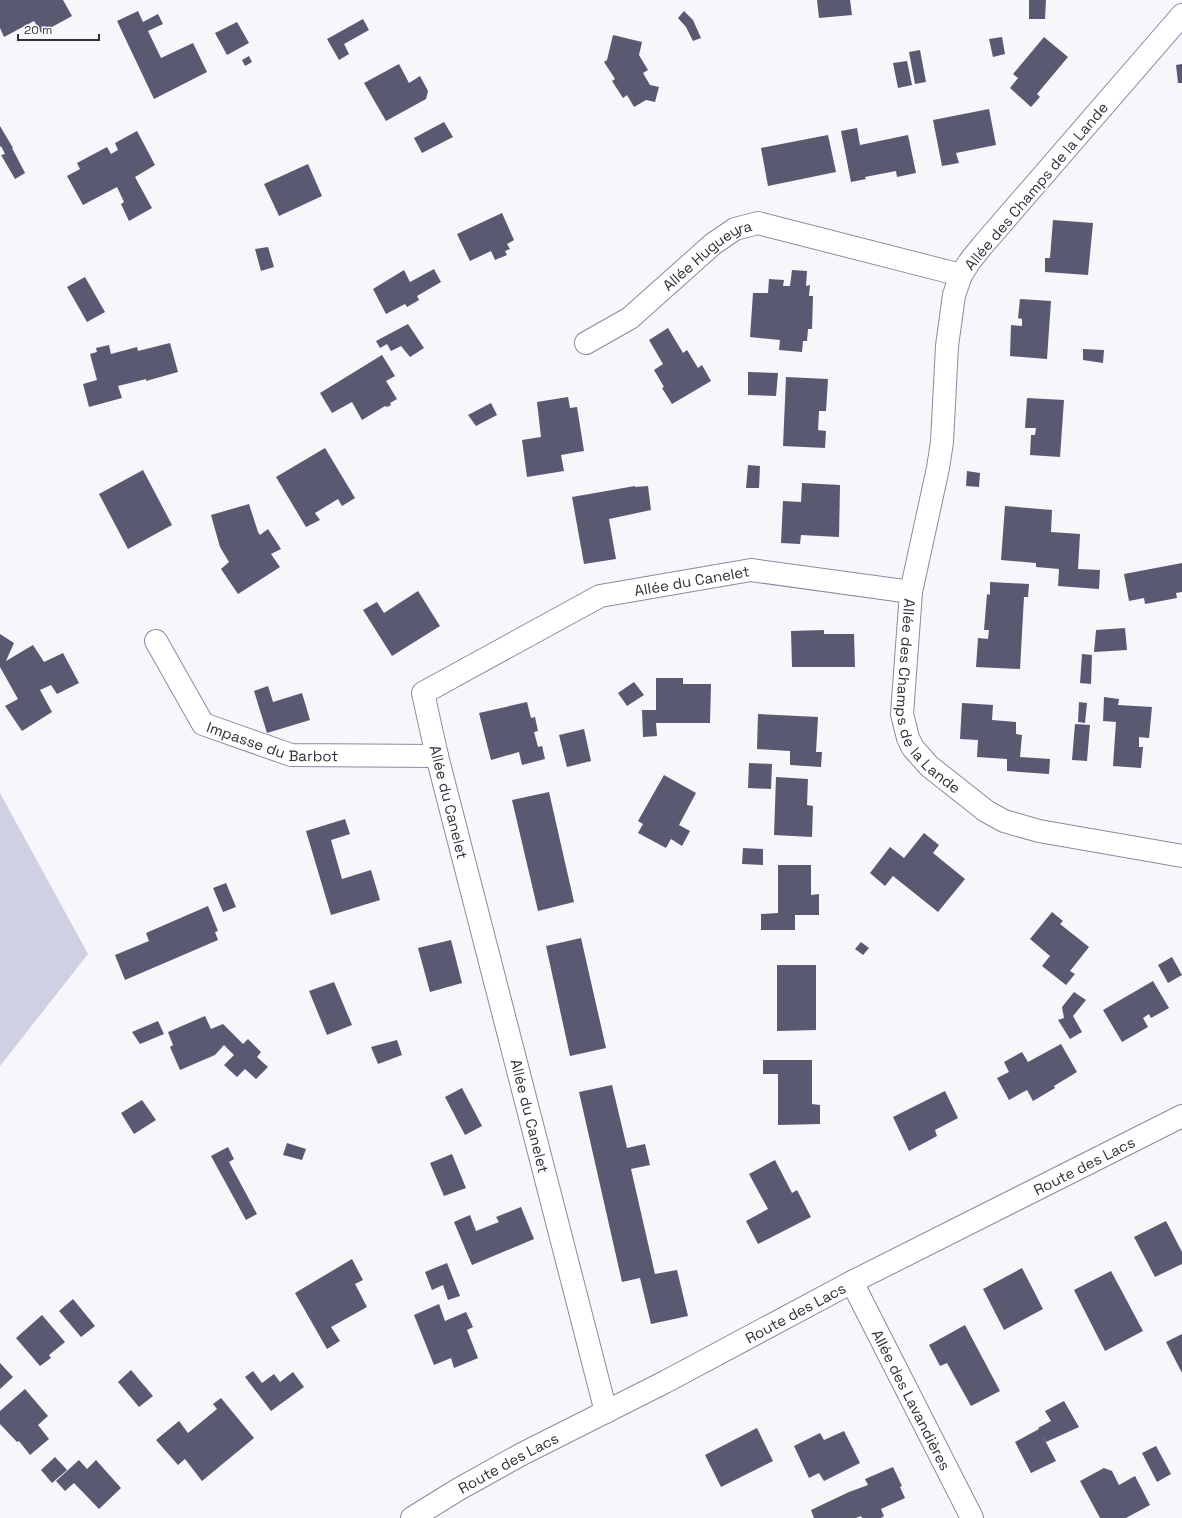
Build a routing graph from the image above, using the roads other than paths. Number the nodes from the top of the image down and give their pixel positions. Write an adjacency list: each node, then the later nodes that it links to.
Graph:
1 (1182, 15): 2 (street, Allée des Champs de la Lande)
2 (961, 275): 3 (street, Allée Hugueyra); 4 (street, Allée des Champs de la Lande)
3 (586, 343)
4 (911, 592): 6 (street, Allée du Canelet); 7 (street, Allée des Champs de la Lande)
5 (156, 641): 6 (street, Impasse du Barbot)
6 (437, 756): 10 (street, Allée du Canelet)
7 (1182, 856)
8 (1182, 1116): 9 (street, Route des Lacs)
9 (852, 1282): 10 (street, Route des Lacs); 12 (street, Allée des Lavandières)
10 (606, 1412): 11 (street, Route des Lacs)
11 (412, 1518)
12 (972, 1518)

